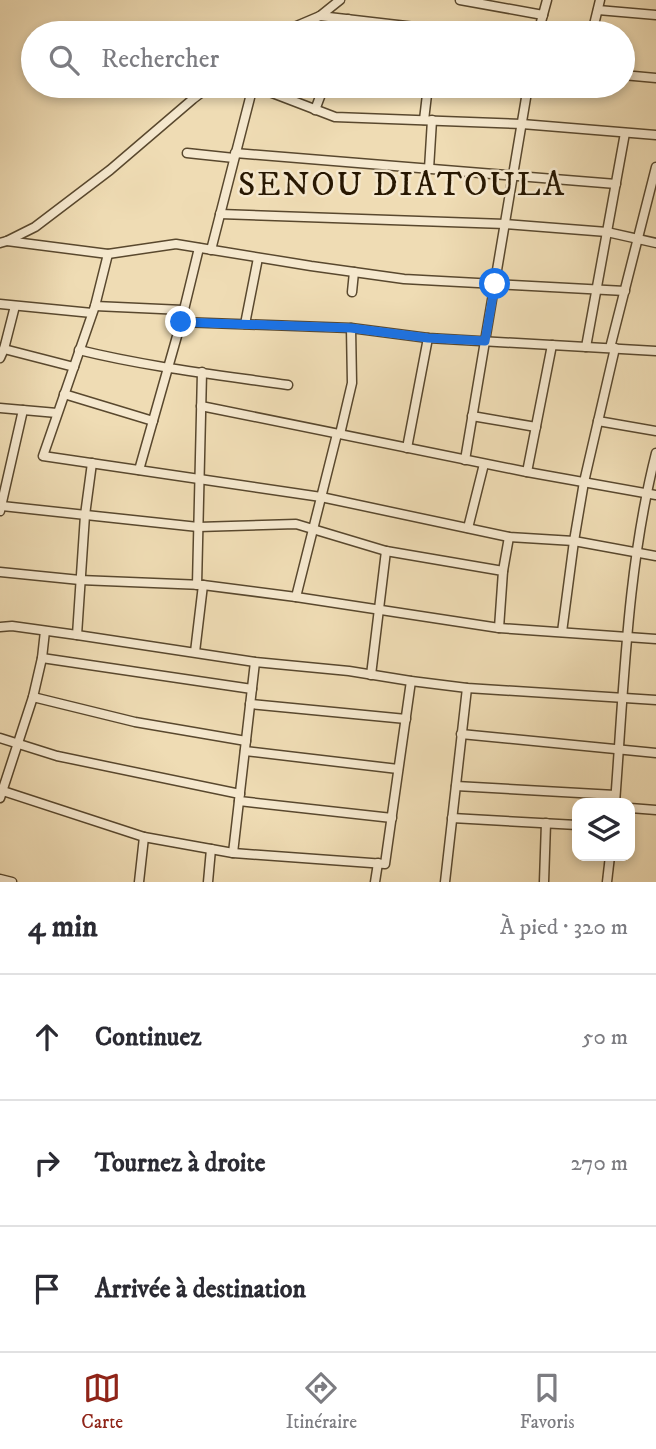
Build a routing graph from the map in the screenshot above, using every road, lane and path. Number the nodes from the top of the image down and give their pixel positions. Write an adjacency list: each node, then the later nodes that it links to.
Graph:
1 (340, 0): 8 (street)
2 (460, 0): 6 (street)
3 (547, 0): 6 (street)
4 (600, 0): 5 (street)
5 (598, 10): 7 (street); 13 (street)
6 (543, 15): 12 (street)
7 (656, 15)
8 (320, 16): 9 (street); 10 (street)
9 (348, 19): 11 (street)
10 (308, 21)
11 (365, 21)
12 (541, 21)
13 (595, 21)
14 (635, 76): 15 (street)
15 (656, 78)
16 (193, 98): 38 (street)
17 (250, 98): 28 (street)
18 (284, 98): 22 (street)
19 (320, 98): 22 (street)
20 (428, 98): 23 (street)
21 (526, 98): 24 (street)
22 (315, 110): 23 (street)
23 (428, 120): 24 (street); 30 (street)
24 (522, 124): 25 (street); 31 (street)
25 (625, 133): 26 (street); 32 (street)
26 (656, 135)
27 (187, 153): 28 (street)
28 (235, 156): 30 (street); 34 (street)
29 (656, 167): 33 (street)
30 (429, 169): 31 (street)
31 (513, 176): 32 (street); 35 (street)
32 (616, 184): 36 (street)
33 (654, 186): 37 (street)
34 (220, 214): 35 (street); 41 (street)
35 (505, 224): 36 (street); 45 (street)
36 (607, 232): 37 (street); 46 (street)
37 (638, 238): 39 (street); 47 (street)
38 (4, 242): 42 (street)
39 (656, 243)
40 (199, 248): 41 (street); 42 (street); 52 (street)
41 (211, 250): 43 (street)
42 (108, 254): 51 (street)
43 (258, 258): 44 (street); 54 (street)
44 (354, 272): 45 (street); 48 (street)
45 (495, 284): 46 (street); 57 (street)
46 (596, 289): 47 (street); 59 (street)
47 (625, 291): 60 (street)
48 (352, 292)
49 (0, 304): 50 (street)
50 (16, 306): 51 (street); 63 (street)
51 (94, 310): 52 (street); 61 (street)
52 (183, 310): 53 (street)
53 (181, 322): 54 (street); 65 (street)
54 (245, 324): 55 (street)
55 (351, 328): 56 (street); 78 (street)
56 (428, 338): 57 (street); 79 (street)
57 (485, 341): 58 (street); 73 (street)
58 (552, 345): 59 (street); 76 (street)
59 (586, 347): 60 (street)
60 (613, 348): 62 (street); 75 (street)
61 (79, 350): 64 (street); 65 (street)
62 (656, 351)
63 (2, 354): 64 (street)
64 (74, 367): 68 (street)
65 (168, 367): 66 (street); 74 (street)
66 (202, 372): 67 (street); 69 (street)
67 (288, 385)
68 (64, 394): 72 (street); 74 (street)
69 (201, 406): 78 (street); 88 (street)
70 (0, 408): 71 (street)
71 (23, 410): 72 (street); 82 (street)
72 (57, 414): 84 (street)
73 (472, 416): 76 (street); 83 (street)
74 (153, 421): 86 (street)
75 (598, 421): 77 (street); 89 (street)
76 (536, 427): 87 (street)
77 (656, 431)
78 (339, 434): 79 (street); 92 (street)
79 (407, 448): 83 (street)
80 (656, 453): 90 (street)
81 (0, 458): 82 (street)
82 (12, 459): 93 (street)
83 (465, 460): 85 (street)
84 (92, 463): 86 (street); 94 (street)
85 (484, 464): 87 (street); 97 (street)
86 (139, 471): 88 (street)
87 (527, 472): 89 (street)
88 (200, 480): 92 (street); 95 (street)
89 (584, 482): 90 (street); 99 (street)
90 (646, 493): 91 (street); 101 (street)
91 (656, 495)
92 (321, 497): 96 (street); 97 (street)
93 (1, 509): 94 (street)
94 (85, 514): 95 (street); 105 (street)
95 (198, 527): 96 (street); 106 (street)
96 (313, 528): 100 (street); 107 (street)
97 (468, 528): 98 (street)
98 (509, 537): 99 (street); 103 (street)
99 (574, 541): 101 (street); 112 (street)
100 (386, 551): 103 (street); 108 (street)
101 (638, 553): 102 (street); 114 (street)
102 (656, 556)
103 (503, 571): 110 (street)
104 (0, 572): 105 (street)
105 (80, 580): 106 (street); 113 (street)
106 (200, 585): 107 (street); 116 (street)
107 (296, 597): 108 (street)
108 (379, 610): 110 (street); 119 (street)
109 (0, 627): 111 (street)
110 (499, 628): 112 (street)
111 (45, 631): 113 (street); 117 (street)
112 (562, 632): 114 (street)
113 (77, 635): 116 (street)
114 (627, 637): 115 (street); 124 (street)
115 (656, 639)
116 (195, 652): 118 (street)
117 (42, 658): 122 (street); 123 (street)
118 (256, 662): 119 (street); 122 (street)
119 (371, 675): 120 (street)
120 (411, 681): 121 (street); 127 (street)
121 (467, 688): 124 (street); 128 (street)
122 (252, 689): 126 (street)
123 (33, 697): 130 (street); 131 (street)
124 (623, 697): 125 (street); 132 (street)
125 (656, 700)
126 (250, 704): 127 (street); 130 (street)
127 (406, 719): 135 (street)
128 (461, 734): 132 (street); 136 (street)
129 (0, 738): 131 (street)
130 (246, 741): 133 (street)
131 (18, 743): 137 (street); 138 (street)
132 (619, 749): 134 (street); 140 (street)
133 (245, 751): 135 (street); 138 (street)
134 (656, 752)
135 (398, 769): 143 (street)
136 (456, 786): 139 (street); 144 (street)
137 (1, 793): 147 (street)
138 (239, 798): 143 (street); 149 (street)
139 (603, 798)
140 (615, 798)
141 (635, 808): 142 (street)
142 (656, 810)
143 (391, 818): 151 (street)
144 (452, 818): 145 (street); 157 (street)
145 (546, 823): 146 (street); 158 (street)
146 (572, 825)
147 (144, 837): 148 (street); 154 (street)
148 (211, 849): 149 (street); 155 (street)
149 (233, 853): 151 (street)
150 (609, 861): 159 (street)
151 (378, 863): 156 (street)
152 (0, 879): 153 (street)
153 (12, 882)
154 (139, 882)
155 (208, 882)
156 (375, 882)
157 (445, 882)
158 (544, 882)
159 (607, 882)

